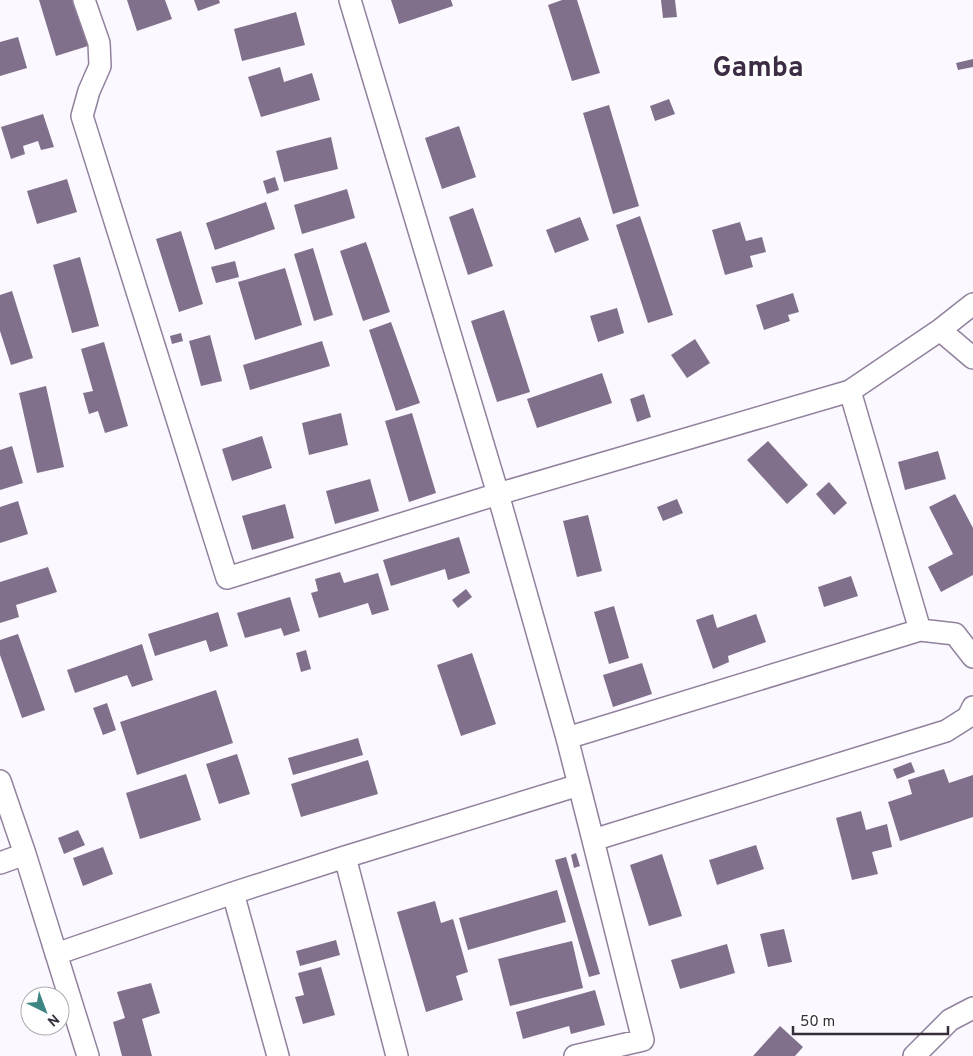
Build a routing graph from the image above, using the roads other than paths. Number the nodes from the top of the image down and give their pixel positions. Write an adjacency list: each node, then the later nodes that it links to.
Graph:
1 (84, 0): 7 (street)
2 (350, 0): 7 (street)
3 (973, 304): 4 (street)
4 (940, 330): 5 (street); 6 (street)
5 (973, 358)
6 (850, 391): 7 (street); 8 (street)
7 (498, 494): 11 (street)
8 (920, 630): 9 (street); 11 (street)
9 (973, 657)
10 (973, 706): 14 (street)
11 (568, 738): 13 (street)
12 (0, 781): 15 (street)
13 (580, 785): 14 (street); 16 (street)
14 (593, 840): 24 (street)
15 (25, 854): 17 (street); 19 (street)
16 (345, 857): 18 (street); 23 (street)
17 (0, 863)
18 (233, 893): 19 (street); 22 (street)
19 (56, 954): 21 (street)
20 (973, 1008): 25 (street)
21 (88, 1056)
22 (278, 1056)
23 (397, 1056)
24 (575, 1056)
25 (914, 1056)

